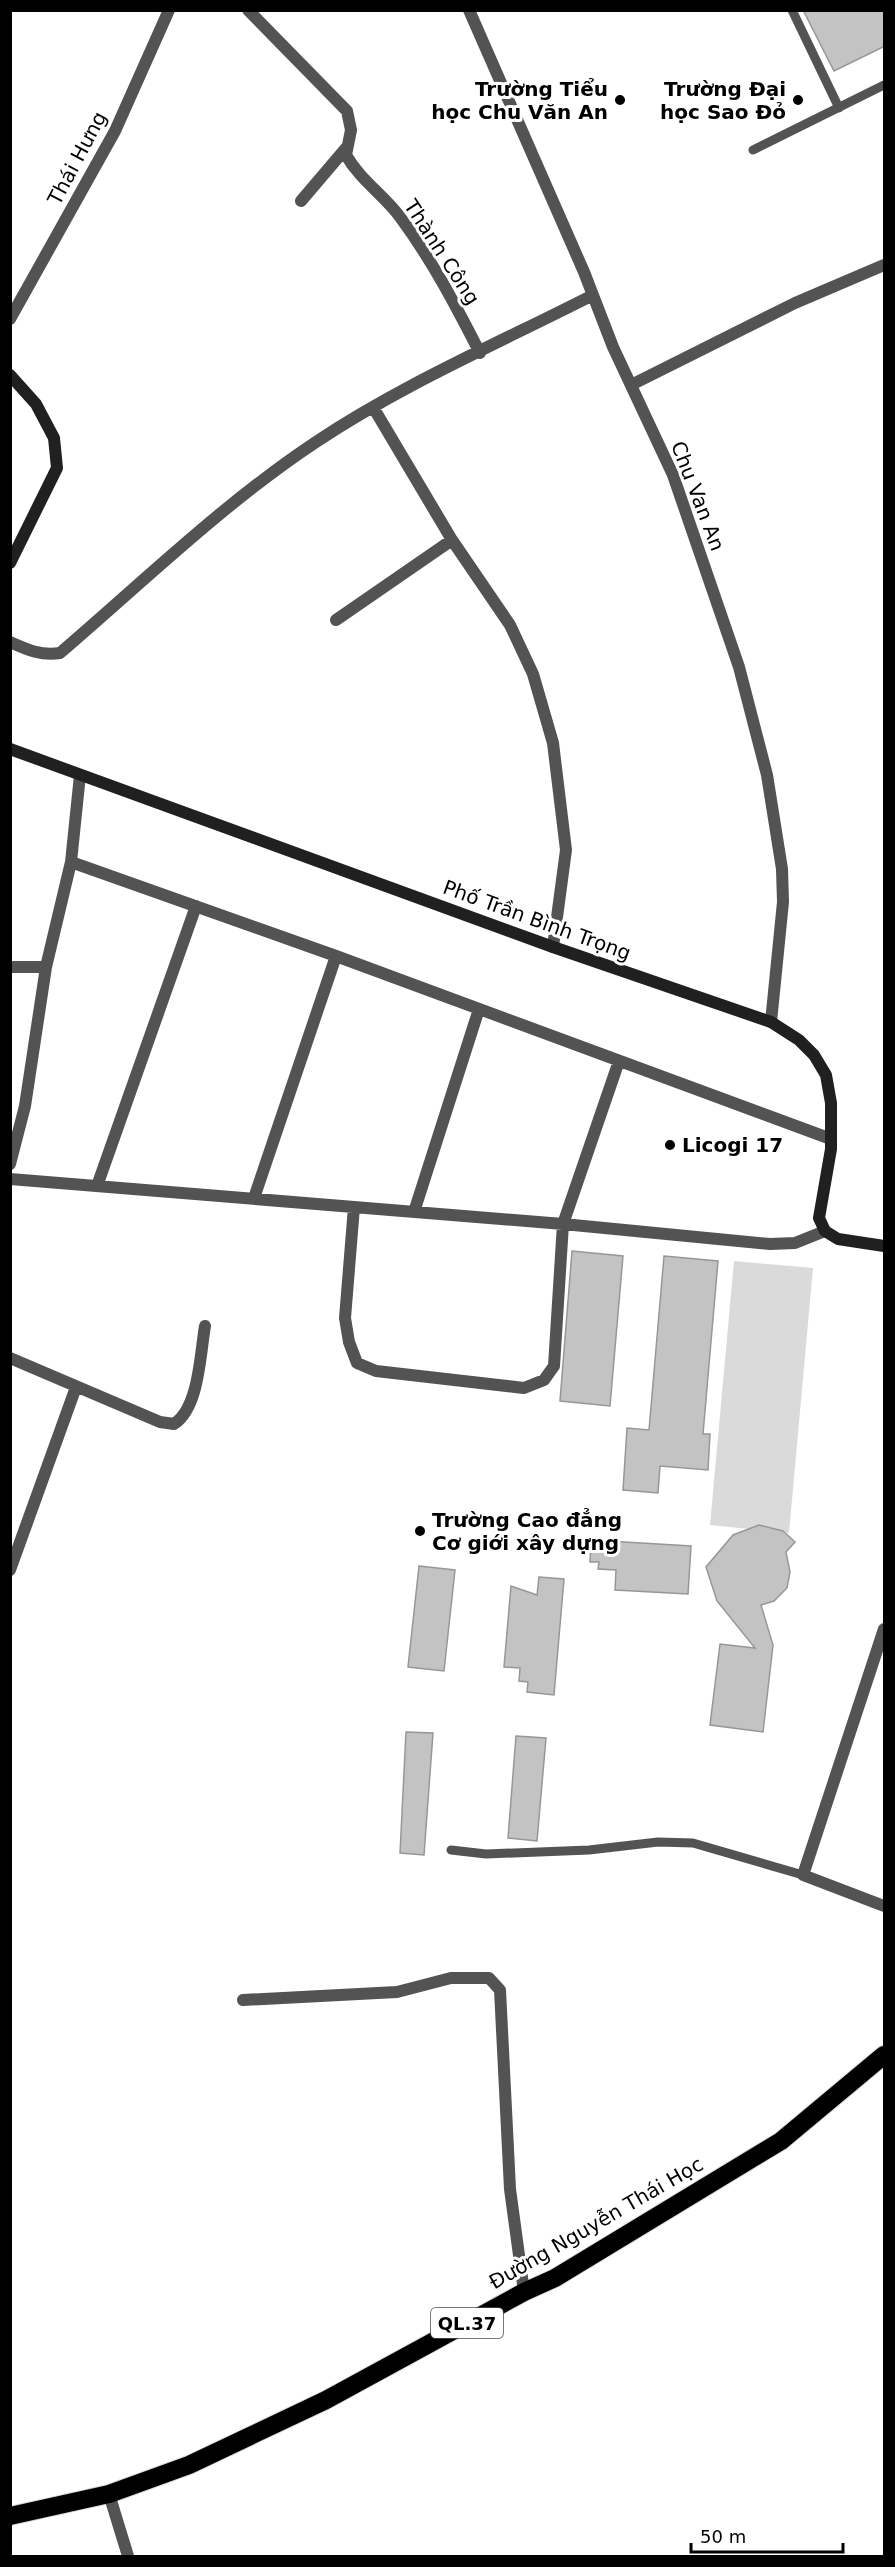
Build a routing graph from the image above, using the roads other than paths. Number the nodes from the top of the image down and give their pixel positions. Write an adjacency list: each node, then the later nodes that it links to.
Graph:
1 (169, 10): 12 (street, Thái Hưng)
2 (248, 10): 7 (street, Thành Công)
3 (469, 10): 11 (street, Chu Van An)
4 (792, 10): 6 (lane)
5 (885, 85): 6 (lane)
6 (839, 108): 8 (lane)
7 (347, 147): 9 (street); 13 (street, Thành Công)
8 (753, 150)
9 (301, 201)
10 (885, 265): 15 (street)
11 (593, 295): 13 (street); 15 (street, Chu Van An)
12 (10, 319)
13 (480, 353): 16 (street)
14 (10, 375): 18 (street)
15 (631, 385): 30 (street, Chu Van An)
16 (373, 407): 17 (street); 20 (street)
17 (452, 540): 19 (street); 25 (street)
18 (10, 563)
19 (336, 620)
20 (10, 642)
21 (10, 749): 22 (street, Phố Trần Bình Trọng)
22 (80, 775): 23 (street); 25 (street, Phố Trần Bình Trọng)
23 (71, 862): 24 (street); 28 (street)
24 (196, 906): 26 (street); 36 (street)
25 (553, 947): 30 (street, Phố Trần Bình Trọng)
26 (336, 956): 29 (street); 37 (street)
27 (10, 967): 28 (street)
28 (46, 967): 33 (street)
29 (479, 1009): 31 (street); 39 (street)
30 (771, 1023): 32 (street, Phố Trần Bình Trọng)
31 (620, 1061): 32 (street); 40 (street)
32 (831, 1139): 41 (street, Phố Trần Bình Trọng)
33 (13, 1141): 34 (street)
34 (10, 1164)
35 (10, 1179): 36 (street)
36 (97, 1186): 37 (street)
37 (254, 1198): 38 (street)
38 (354, 1207): 39 (street); 40 (street)
39 (414, 1212): 40 (street)
40 (563, 1224): 41 (street)
41 (825, 1232): 42 (street)
42 (885, 1246)
43 (205, 1326): 45 (street)
44 (10, 1358): 45 (street)
45 (76, 1387): 46 (street)
46 (10, 1570)
47 (885, 1629): 49 (street)
48 (451, 1850): 49 (lane)
49 (803, 1875): 50 (street)
50 (885, 1906)
51 (243, 2000): 53 (street)
52 (885, 2055): 53 (highway, Đường Nguyễn Thái Học / QL.37)
53 (524, 2292): 54 (highway, Đường Nguyễn Thái Học / QL.37)
54 (109, 2494): 55 (highway, Đường Nguyễn Thái Học / QL.37); 56 (street)
55 (10, 2516)
56 (128, 2556)

